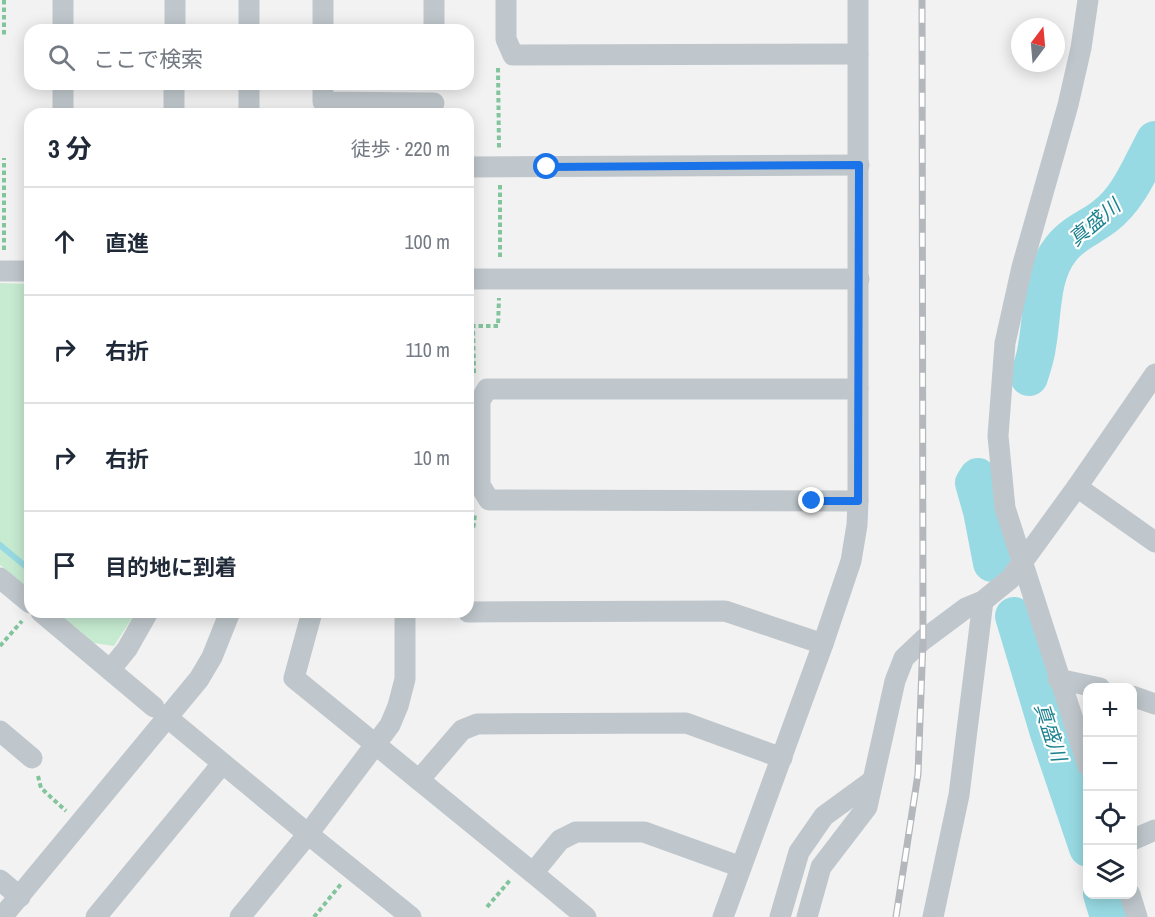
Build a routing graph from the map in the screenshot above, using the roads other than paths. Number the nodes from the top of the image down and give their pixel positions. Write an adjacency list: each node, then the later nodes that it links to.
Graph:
1 (63, 0): 9 (street)
2 (175, 0): 10 (street)
3 (249, 0): 11 (street)
4 (323, 0): 12 (street)
5 (434, 0): 13 (street)
6 (506, 0): 14 (street)
7 (858, 0): 14 (street)
8 (1088, 0): 34 (street)
9 (63, 24)
10 (175, 24)
11 (249, 24)
12 (323, 24)
13 (434, 24)
14 (858, 54): 23 (street)
15 (63, 90): 20 (street)
16 (174, 90): 21 (street)
17 (249, 90): 22 (street)
18 (323, 90): 19 (street)
19 (434, 100)
20 (63, 108)
21 (174, 108)
22 (249, 108)
23 (859, 165): 24 (street); 28 (street)
24 (474, 167)
25 (2, 271): 26 (street)
26 (24, 271)
27 (474, 279): 28 (street)
28 (859, 279): 30 (street)
29 (1155, 374): 31 (street)
30 (858, 389): 32 (street); 32 (street)
31 (1077, 487): 33 (street); 34 (street)
32 (858, 501): 44 (street)
33 (1155, 542)
34 (1022, 563): 36 (street); 46 (street)
35 (0, 578): 37 (street)
36 (983, 601): 58 (street); 75 (street)
37 (24, 604)
38 (474, 612): 44 (street)
39 (39, 618): 45 (street)
40 (145, 618): 45 (street)
41 (228, 618): 50 (street)
42 (310, 618): 52 (street)
43 (405, 618): 52 (street)
44 (823, 644): 55 (street)
45 (110, 670): 50 (street)
46 (1058, 679): 47 (street); 53 (street)
47 (1083, 684)
48 (1137, 698): 49 (street)
49 (1155, 704)
50 (161, 712): 56 (street); 65 (street)
51 (0, 731): 54 (street)
52 (376, 745): 57 (street); 60 (street)
53 (1083, 752)
54 (32, 758)
55 (782, 758): 57 (street); 62 (street)
56 (222, 764): 60 (street); 68 (street)
57 (419, 780): 63 (street)
58 (872, 781): 73 (street); 74 (street)
59 (1155, 830): 61 (street)
60 (308, 834): 69 (street); 70 (street)
61 (1137, 838)
62 (741, 867): 63 (street); 72 (street)
63 (528, 869): 71 (street)
64 (0, 880): 65 (street)
65 (20, 897): 67 (street)
66 (1132, 899): 76 (street)
67 (2, 917)
68 (96, 917)
69 (240, 917)
70 (411, 917)
71 (585, 917)
72 (723, 917)
73 (780, 917)
74 (807, 917)
75 (933, 917)
76 (1137, 917)

